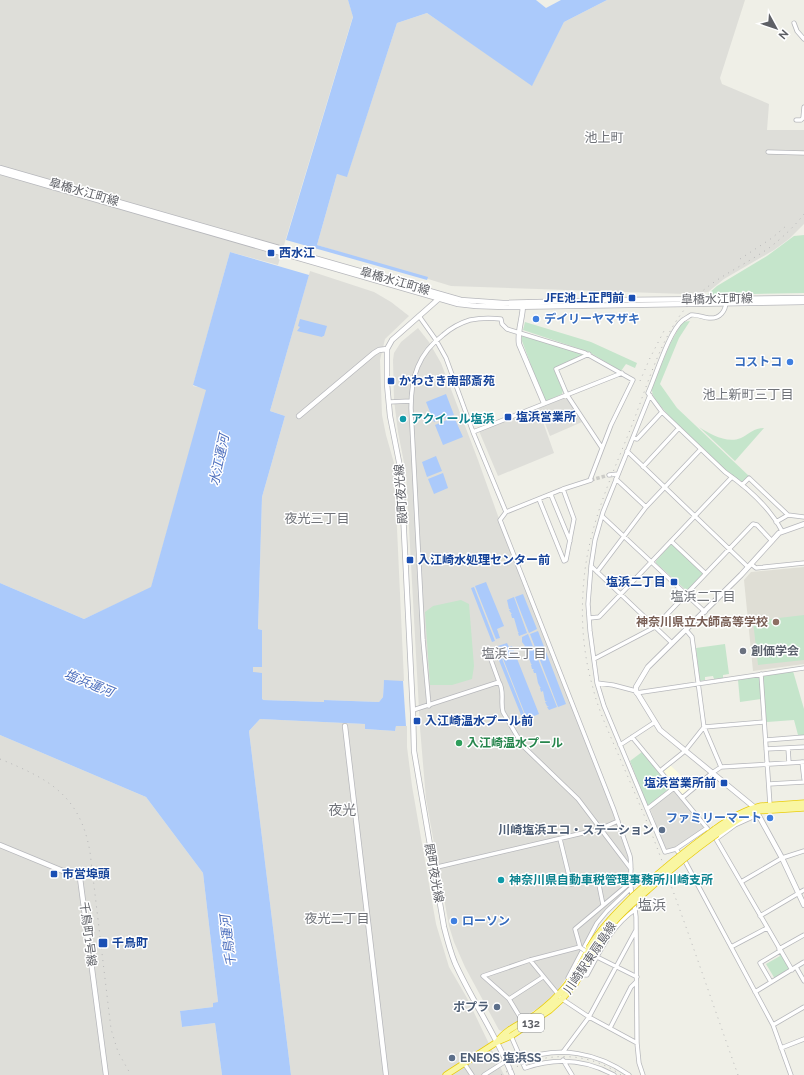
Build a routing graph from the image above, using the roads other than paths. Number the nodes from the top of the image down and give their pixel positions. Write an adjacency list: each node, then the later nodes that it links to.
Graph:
1 (794, 23): 2 (street)
2 (804, 39)
3 (804, 107): 4 (street)
4 (796, 120)
5 (768, 152): 6 (street)
6 (804, 153)
7 (0, 168): 9 (street, 皐橋水江町線)
8 (0, 172): 9 (street, 皐橋水江町線)
9 (441, 296): 13 (street, 皐橋水江町線); 14 (street)
10 (804, 298): 11 (street, 皐橋水江町線)
11 (726, 301): 12 (street, 皐橋水江町線); 13 (street, 皐橋水江町線); 13 (street, 皐橋水江町線); 21 (street)
12 (804, 302)
13 (523, 305): 15 (street)
14 (419, 316): 16 (street); 17 (street)
15 (518, 333): 16 (street); 18 (street); 24 (street)
16 (436, 340): 22 (street); 28 (street)
17 (387, 349): 23 (street, 殿町夜光線); 26 (street)
18 (589, 354): 19 (street); 20 (street)
19 (622, 373): 20 (street); 30 (street)
20 (567, 395): 24 (street); 30 (street)
21 (650, 396): 25 (street); 29 (street)
22 (411, 401): 23 (street); 78 (street)
23 (389, 402): 79 (street, 殿町夜光線)
24 (544, 404): 28 (street)
25 (662, 412): 27 (street); 29 (street)
26 (299, 416)
27 (679, 428): 31 (street); 33 (street)
28 (473, 432): 44 (street)
29 (633, 438): 32 (street)
30 (602, 448): 40 (street)
31 (702, 449): 36 (street); 39 (street)
32 (627, 451): 33 (street); 34 (street)
33 (643, 466): 39 (street)
34 (618, 474): 35 (street); 37 (street)
35 (609, 475)
36 (732, 477): 38 (street); 47 (street)
37 (616, 479): 43 (street); 46 (street)
38 (742, 485): 45 (street); 49 (street)
39 (665, 487): 43 (street); 47 (street)
40 (563, 489): 41 (street); 53 (street)
41 (551, 494): 42 (street); 53 (street)
42 (539, 499): 44 (street); 53 (street)
43 (646, 508): 52 (street)
44 (506, 512): 107 (street)
45 (788, 515): 48 (street); 49 (street)
46 (602, 516): 52 (street); 60 (street)
47 (696, 516): 54 (street); 56 (street)
48 (804, 517)
49 (776, 522): 51 (street)
50 (804, 524): 51 (street)
51 (782, 532): 55 (street)
52 (624, 536): 57 (street); 61 (street)
53 (570, 541)
54 (671, 541): 57 (street); 62 (street)
55 (772, 541): 56 (street); 59 (street)
56 (729, 548): 59 (street); 62 (street)
57 (652, 562): 63 (street); 64 (street)
58 (804, 563): 59 (street)
59 (750, 565): 65 (street)
60 (590, 566): 61 (street); 66 (street)
61 (597, 572): 64 (street)
62 (705, 573): 63 (street)
63 (686, 594): 65 (street); 67 (street)
64 (621, 595): 66 (street); 67 (street)
65 (705, 612): 68 (street)
66 (590, 618): 71 (street)
67 (655, 627): 69 (street); 71 (street)
68 (686, 630): 69 (street); 76 (street)
69 (672, 643): 77 (street)
70 (490, 657): 74 (street)
71 (594, 659): 75 (street)
72 (804, 668): 73 (street)
73 (761, 674): 76 (street); 81 (street)
74 (499, 682): 78 (street); 109 (street)
75 (597, 683): 77 (street); 87 (street)
76 (698, 684): 77 (street); 83 (street)
77 (636, 692): 80 (street)
78 (429, 706): 79 (street)
79 (413, 714): 116 (street, 殿町夜光線)
80 (655, 722): 84 (street); 91 (street)
81 (764, 722): 83 (street); 86 (street)
82 (345, 726): 162 (street)
83 (704, 727): 91 (street); 95 (street)
84 (632, 737): 87 (street); 96 (street)
85 (803, 737): 86 (street); 88 (street)
86 (766, 740): 90 (street)
87 (620, 745): 105 (street)
88 (804, 747): 89 (street)
89 (788, 748): 90 (street); 93 (street)
90 (766, 749): 94 (street)
91 (685, 751): 96 (street); 97 (street)
92 (803, 762): 93 (street); 98 (street)
93 (789, 763): 94 (street)
94 (767, 764): 95 (street); 99 (street)
95 (721, 767): 97 (street)
96 (660, 772): 100 (street)
97 (712, 772): 101 (street); 106 (street)
98 (804, 780): 99 (street)
99 (769, 784): 103 (street)
100 (674, 788): 101 (street); 105 (street)
101 (682, 798): 108 (street)
102 (804, 803): 103 (highway, 川崎駅東扇島線 / 132)
103 (770, 805): 106 (highway, 川崎駅東扇島線 / 132)
104 (804, 808): 106 (highway, 川崎駅東扇島線 / 132)
105 (647, 809): 113 (street)
106 (756, 809): 110 (highway, 川崎駅東扇島線 / 132); 110 (street); 115 (street)
107 (618, 821): 109 (street); 117 (street)
108 (707, 828): 110 (street); 113 (street)
109 (600, 829): 111 (street); 117 (street)
110 (716, 834): 119 (street); 130 (highway, 川崎駅東扇島線 / 132, bridge)
111 (560, 839): 116 (street); 122 (street)
112 (0, 845): 161 (street, 千鳥町1号線)
113 (676, 849): 129 (street)
114 (804, 851): 115 (street)
115 (782, 858): 119 (street); 121 (street)
116 (434, 868): 153 (street, 殿町夜光線)
117 (631, 870): 118 (street)
118 (631, 882): 120 (street); 122 (street)
119 (741, 882): 125 (street)
120 (631, 888): 124 (street); 139 (street)
121 (801, 892): 123 (street); 125 (street)
122 (603, 905): 130 (street)
123 (804, 905)
124 (636, 909): 127 (street); 132 (street)
125 (760, 916): 126 (street)
126 (767, 928): 129 (street); 131 (street)
127 (636, 929): 135 (street); 140 (street)
128 (804, 935): 131 (street)
129 (731, 947): 143 (street)
130 (586, 949): 133 (street); 137 (highway, 川崎駅東扇島線 / 132); 144 (highway, 川崎駅東扇島線 / 132)
131 (780, 950): 136 (street); 141 (street)
132 (597, 957): 135 (street); 137 (street)
133 (530, 960): 138 (street); 145 (street)
134 (804, 962): 136 (street)
135 (616, 967): 140 (street); 147 (street)
136 (794, 968): 141 (street); 142 (street)
137 (581, 975): 144 (highway, 川崎駅東扇島線 / 132)
138 (544, 977): 144 (street); 145 (street)
139 (568, 978)
140 (637, 980): 150 (street); 154 (street)
141 (771, 982): 143 (street)
142 (804, 982)
143 (755, 992): 149 (street)
144 (560, 997): 147 (street); 148 (highway, 川崎駅東扇島線 / 132); 151 (highway, 川崎駅東扇島線 / 132)
145 (509, 999): 148 (street)
146 (804, 1007): 149 (street)
147 (589, 1017): 150 (street); 156 (street)
148 (523, 1022): 153 (highway, 川崎駅東扇島線 / 132)
149 (772, 1025): 155 (street)
150 (610, 1028): 154 (street)
151 (511, 1036): 153 (highway, 川崎駅東扇島線 / 132); 157 (street)
152 (804, 1039): 155 (street)
153 (497, 1042): 159 (street); 160 (highway, 川崎駅東扇島線 / 132)
154 (637, 1043): 170 (street)
155 (781, 1048): 171 (street)
156 (563, 1052): 157 (street); 169 (street)
157 (522, 1060): 158 (street)
158 (563, 1060): 167 (street); 168 (street)
159 (506, 1061): 165 (street); 166 (street)
160 (464, 1063): 163 (highway, 川崎駅東扇島線 / 132); 164 (street)
161 (106, 1075)
162 (386, 1075)
163 (446, 1075)
164 (472, 1075)
165 (484, 1075)
166 (512, 1075)
167 (572, 1075)
168 (614, 1075)
169 (629, 1075)
170 (643, 1075)
171 (791, 1075)

